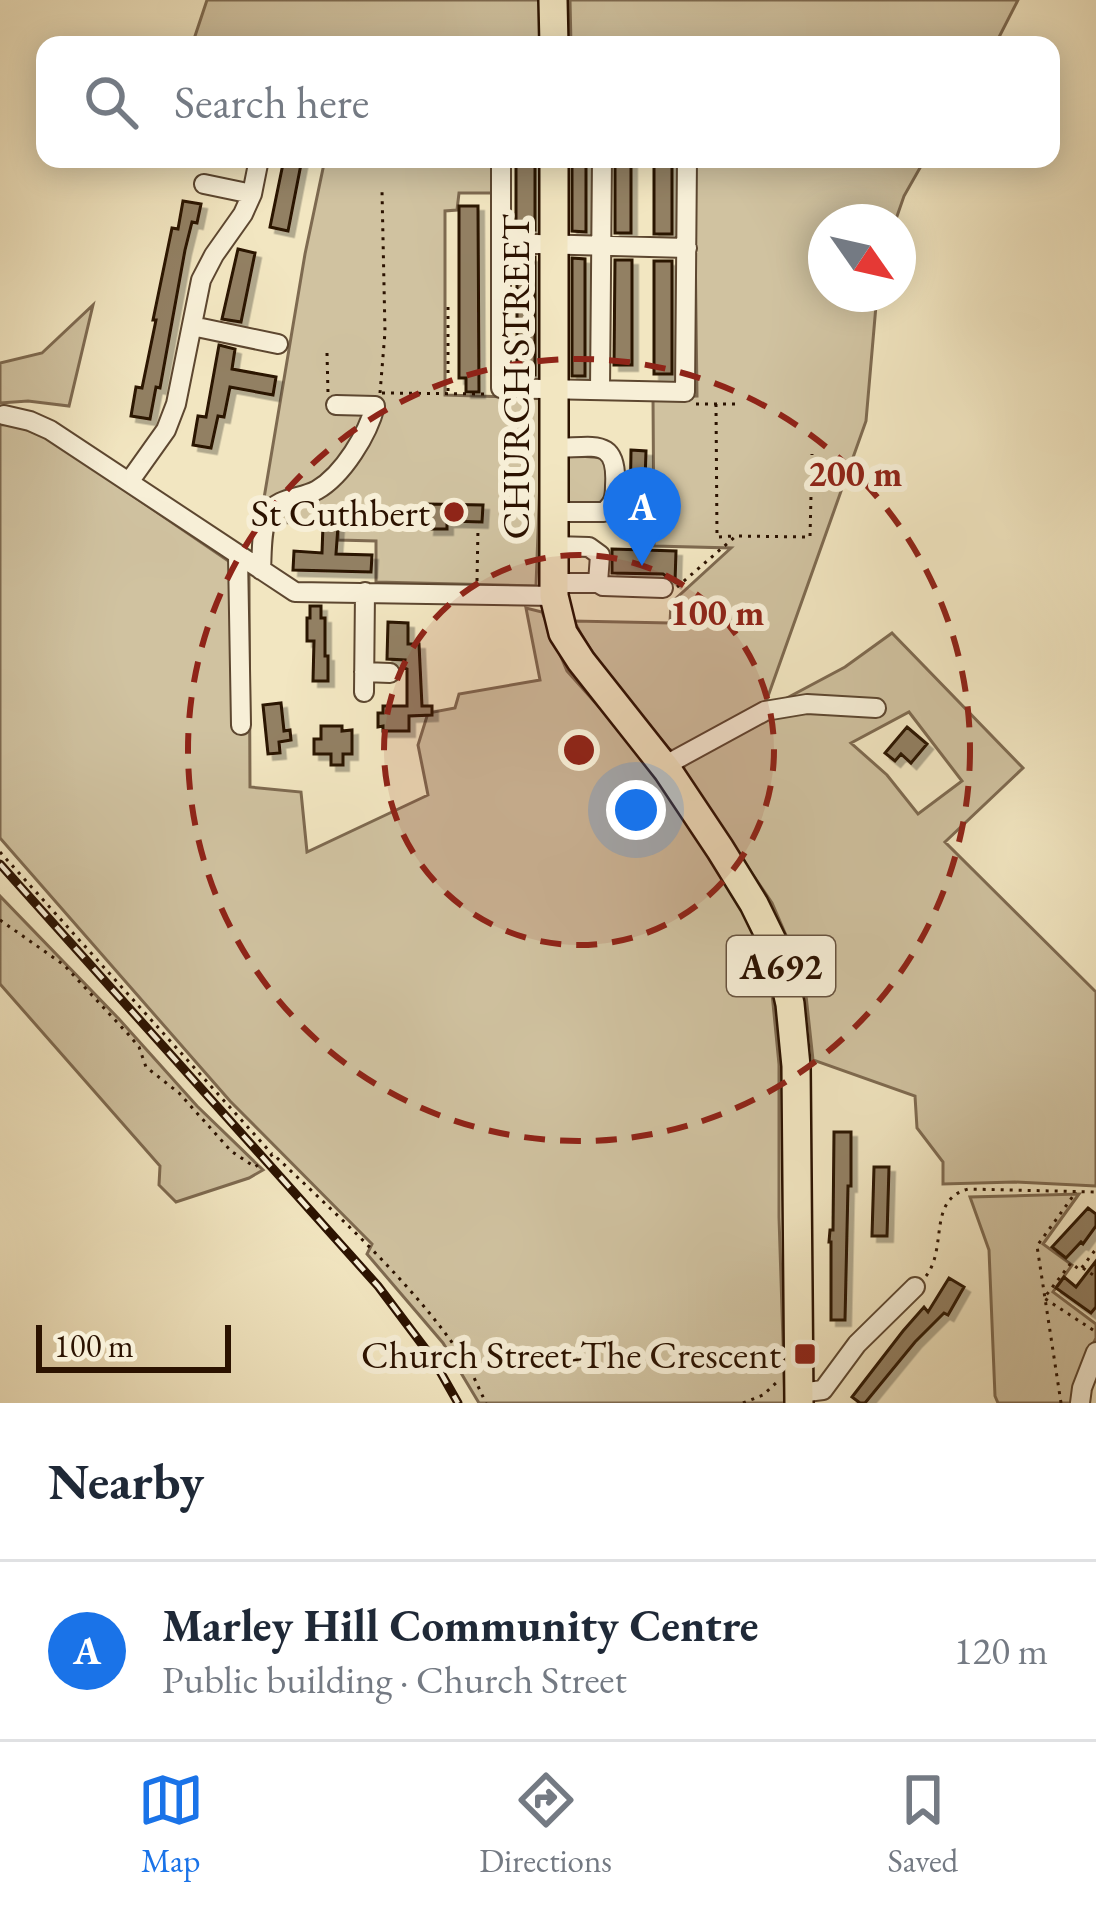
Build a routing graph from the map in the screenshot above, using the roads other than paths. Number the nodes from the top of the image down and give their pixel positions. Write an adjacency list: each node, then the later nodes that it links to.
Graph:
1 (553, 0): 2 (highway)
2 (554, 36)
3 (257, 168): 9 (street)
4 (501, 168): 10 (street)
5 (554, 168): 11 (highway, CHURCH STREET / A692)
6 (602, 168): 12 (street)
7 (687, 168): 13 (street)
8 (204, 184): 9 (street)
9 (252, 194): 14 (street)
10 (501, 243): 11 (street); 16 (street)
11 (554, 246): 12 (street); 16 (highway, CHURCH STREET / A692)
12 (599, 248): 13 (street); 17 (street)
13 (687, 248): 17 (street)
14 (192, 326): 15 (street); 21 (street)
15 (278, 344)
16 (554, 389): 17 (street); 20 (highway, CHURCH STREET / A692)
17 (600, 390)
18 (336, 405): 25 (street)
19 (4, 415): 21 (street)
20 (554, 448): 22 (highway, CHURCH STREET / A692); 22 (street)
21 (129, 482): 24 (street)
22 (554, 512): 23 (highway, CHURCH STREET / A692)
23 (554, 546): 26 (street); 28 (highway, CHURCH STREET / A692)
24 (238, 556): 25 (street); 32 (street)
25 (261, 570): 29 (street)
26 (598, 583): 27 (street); 28 (street)
27 (663, 588)
28 (554, 589): 29 (street); 33 (highway, A692)
29 (365, 592): 30 (street)
30 (390, 673)
31 (875, 708): 33 (street)
32 (242, 725)
33 (664, 766): 37 (highway, A692)
34 (915, 1287): 37 (street)
35 (1096, 1352): 36 (street)
36 (1086, 1394)
37 (799, 1398)

